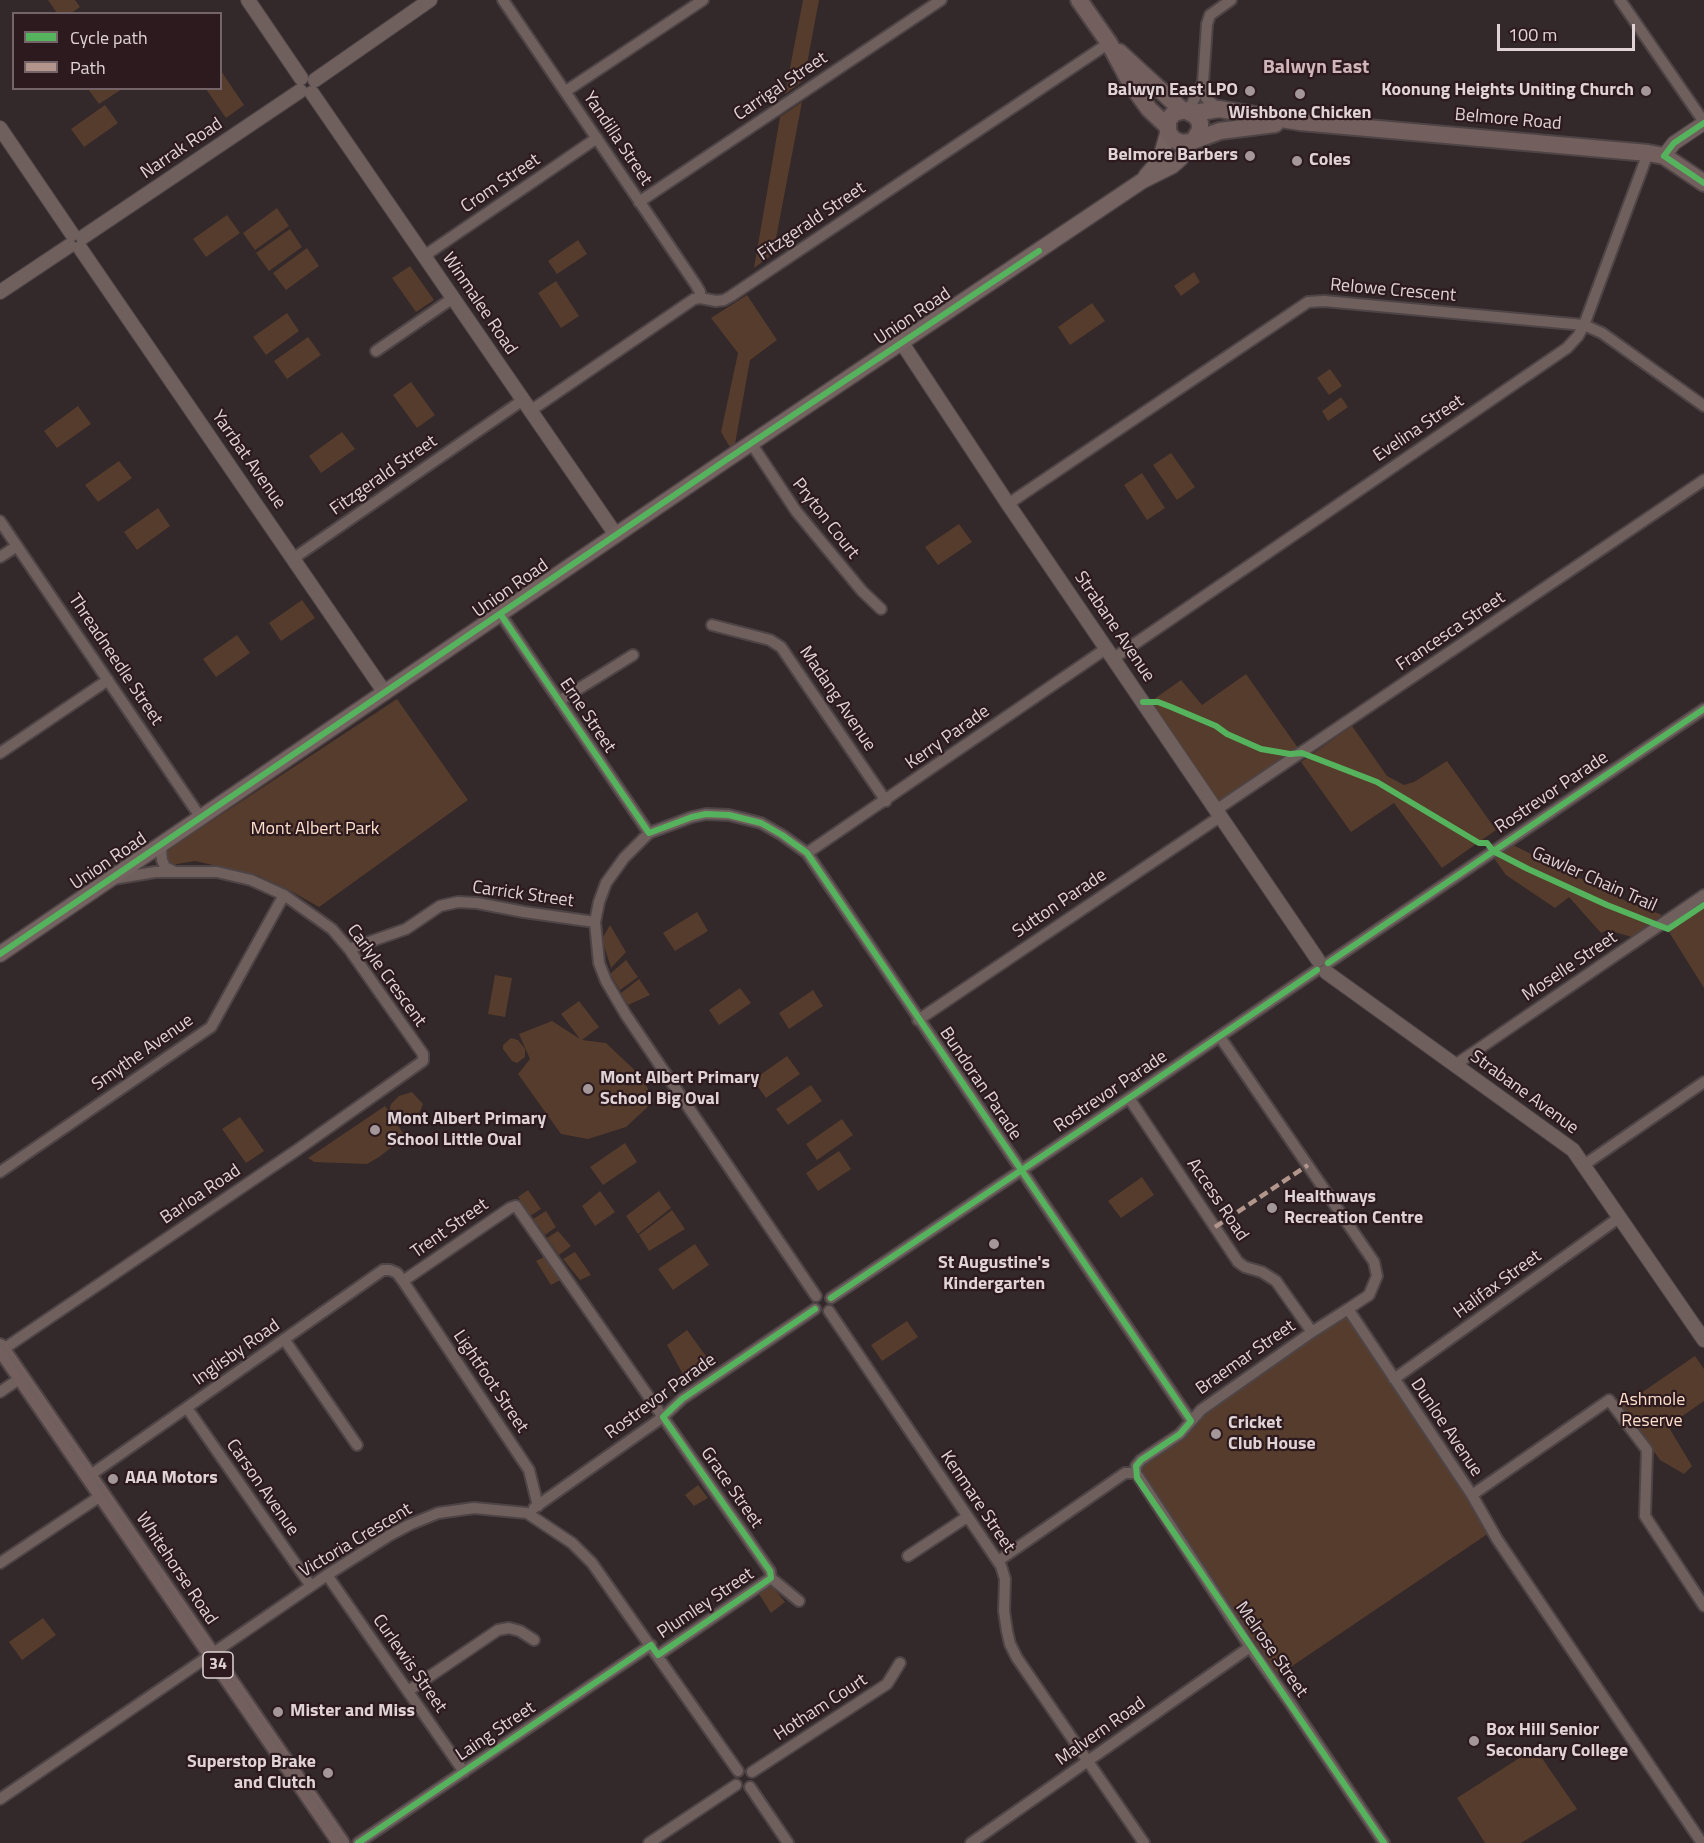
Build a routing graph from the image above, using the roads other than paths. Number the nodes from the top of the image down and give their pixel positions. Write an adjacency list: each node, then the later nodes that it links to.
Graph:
1 (248, 0): 11 (street, Winmalee Road)
2 (430, 0): 11 (street, Narrak Road)
3 (503, 0): 12 (street, Yandilla Street)
4 (703, 0): 12 (street)
5 (941, 0): 24 (street, Carrigal Street)
6 (1079, 0): 9 (main road)
7 (1231, 0): 10 (street)
8 (1620, 0): 16 (street)
9 (1109, 43): 14 (main road); 18 (main road); 29 (street, Fitzgerald Street)
10 (1203, 83): 13 (street); 14 (street)
11 (307, 85): 25 (street, Narrak Road); 26 (street, Winmalee Road)
12 (566, 91): 19 (street, Yandilla Street)
13 (1219, 109): 14 (main road, Belmore Road); 15 (main road, Belmore Road)
14 (1188, 111): 18 (main road); 20 (main road)
15 (1300, 122): 20 (main road, Belmore Road); 21 (main road, Belmore Road)
16 (1704, 122): 21 (street)
17 (0, 128): 25 (street, Yarrbat Avenue)
18 (1167, 129): 20 (main road); 22 (main road, Union Road)
19 (597, 138): 24 (street, Yandilla Street); 26 (street, Crom Street)
20 (1192, 141): 22 (main road, Union Road)
21 (1656, 154): 23 (main road, Belmore Road); 30 (street, Evelina Street)
22 (1142, 181): 31 (main road, Union Road)
23 (1704, 183)
24 (639, 202): 29 (street, Yandilla Street)
25 (76, 241): 27 (street, Narrak Road); 42 (street, Yarrbat Avenue)
26 (424, 256): 28 (street, Winmalee Road)
27 (0, 292)
28 (453, 298): 32 (street); 33 (street, Winmalee Road)
29 (700, 298): 33 (street, Fitzgerald Street)
30 (1584, 325): 34 (street, Relowe Crescent); 37 (street, Relowe Crescent); 46 (street, Evelina Street)
31 (902, 343): 35 (main road, Union Road); 37 (street, Strabane Avenue)
32 (376, 351)
33 (527, 405): 39 (street, Winmalee Road); 42 (street, Fitzgerald Street)
34 (1704, 406)
35 (751, 443): 39 (main road, Union Road); 43 (street, Pryton Court)
36 (1704, 480): 54 (street, Francesca Street)
37 (1008, 504): 46 (street, Strabane Avenue)
38 (0, 521): 40 (street, Threadneedle Street)
39 (616, 535): 44 (main road, Union Road)
40 (17, 546): 41 (street); 48 (street, Threadneedle Street)
41 (0, 557)
42 (294, 558): 49 (street, Yarrbat Avenue)
43 (881, 609)
44 (501, 615): 49 (main road, Union Road); 50 (street, Erne Street)
45 (712, 625): 53 (street, Madang Avenue)
46 (1110, 653): 53 (street, Kerry Parade); 54 (street, Strabane Avenue)
47 (633, 655): 50 (street)
48 (108, 680): 52 (street); 55 (street, Threadneedle Street)
49 (385, 693): 55 (main road, Union Road)
50 (559, 701): 56 (street, Erne Street)
51 (1704, 709): 66 (street, Rostrevor Parade)
52 (0, 753)
53 (886, 801): 58 (street, Kerry Parade)
54 (1219, 813): 66 (street, Strabane Avenue); 67 (street, Sutton Parade)
55 (201, 818): 57 (main road, Union Road)
56 (649, 833): 58 (street, Bundoran Parade); 63 (street)
57 (164, 843): 59 (street); 60 (main road, Union Road)
58 (807, 854): 67 (street, Bundoran Parade)
59 (173, 871): 60 (street, Carlyle Crescent); 61 (street, Carlyle Crescent)
60 (107, 881): 65 (main road, Union Road)
61 (284, 895): 64 (street, Carlyle Crescent); 75 (street, Smythe Avenue)
62 (1704, 895): 69 (street, Moselle Street)
63 (595, 922): 64 (street, Carrick Street); 79 (street)
64 (349, 950): 70 (street, Carlyle Crescent)
65 (0, 954)
66 (1322, 966): 68 (street, Rostrevor Parade); 69 (street, Strabane Avenue)
67 (918, 1020): 74 (street, Bundoran Parade)
68 (1220, 1037): 72 (street, Rostrevor Parade); 82 (street)
69 (1455, 1065): 73 (street, Strabane Avenue)
70 (417, 1066): 87 (street, Barloa Road)
71 (1704, 1082): 73 (street)
72 (1130, 1098): 74 (street, Rostrevor Parade); 84 (street, Access Road)
73 (1584, 1165): 77 (street, Strabane Avenue)
74 (1021, 1170): 80 (street, Rostrevor Parade); 93 (street, Bundoran Parade)
75 (0, 1172)
76 (516, 1206): 78 (street, Trent Street); 92 (street, Grace Street)
77 (1620, 1217): 86 (street, Strabane Avenue); 89 (street, Halifax Street)
78 (403, 1281): 85 (street, Inglisby Road); 99 (street, Lightfoot Street)
79 (816, 1296): 80 (street); 81 (street)
80 (831, 1298): 83 (street)
81 (815, 1309): 83 (street); 92 (street, Rostrevor Parade)
82 (1348, 1310): 84 (street, Braemar Street); 89 (street, Dunloe Avenue)
83 (829, 1311): 101 (street, Kenmare Street)
84 (1311, 1332): 93 (street, Braemar Street)
85 (284, 1340): 91 (street, Inglisby Road); 94 (street)
86 (1704, 1340)
87 (1, 1349): 88 (main road, Whitehorse Road / 34)
88 (22, 1377): 90 (street); 96 (main road, Whitehorse Road / 34)
89 (1394, 1379): 98 (street, Dunloe Avenue)
90 (0, 1392)
91 (187, 1408): 96 (street, Inglisby Road); 107 (street, Carson Avenue)
92 (663, 1417): 99 (street, Rostrevor Parade); 106 (street, Grace Street)
93 (1191, 1421): 95 (street, Braemar Street)
94 (357, 1445)
95 (1136, 1473): 103 (street, Braemar Street); 112 (street, Melrose Street)
96 (89, 1476): 97 (main road, Whitehorse Road / 34)
97 (102, 1495): 104 (street); 113 (main road, Whitehorse Road / 34)
98 (1472, 1495): 109 (street); 124 (street, Dunloe Avenue)
99 (538, 1506): 100 (street, Rostrevor Parade)
100 (527, 1513): 105 (street, Victoria Crescent); 111 (street, Victoria Crescent)
101 (967, 1517): 102 (street); 103 (street, Kenmare Street)
102 (908, 1556)
103 (998, 1561): 117 (street, Kenmare Street)
104 (0, 1563)
105 (327, 1575): 107 (street, Victoria Crescent); 116 (street, Curlewis Street)
106 (771, 1578): 108 (street, Grace Street); 114 (street, Plumley Street)
107 (311, 1586): 113 (street, Victoria Crescent)
108 (799, 1601)
109 (1704, 1605)
110 (534, 1640): 116 (street)
111 (651, 1645): 114 (street, Victoria Crescent); 119 (street, Laing Street)
112 (1250, 1647): 117 (street, Malvern Road); 131 (street, Melrose Street)
113 (211, 1655): 123 (street, Victoria Crescent); 125 (main road, Whitehorse Road / 34)
114 (658, 1655): 118 (street, Victoria Crescent)
115 (900, 1663): 120 (street, Hotham Court)
116 (408, 1691): 119 (street, Curlewis Street)
117 (1088, 1761): 129 (street, Malvern Road); 130 (street, Kenmare Street)
118 (738, 1771): 120 (street); 121 (street)
119 (464, 1772): 126 (street, Laing Street)
120 (752, 1772): 122 (street)
121 (736, 1785): 122 (street); 127 (street)
122 (750, 1787): 128 (street)
123 (0, 1799)
124 (1699, 1839)
125 (341, 1843)
126 (358, 1843)
127 (649, 1843)
128 (788, 1843)
129 (971, 1843)
130 (1144, 1843)
131 (1384, 1843)

